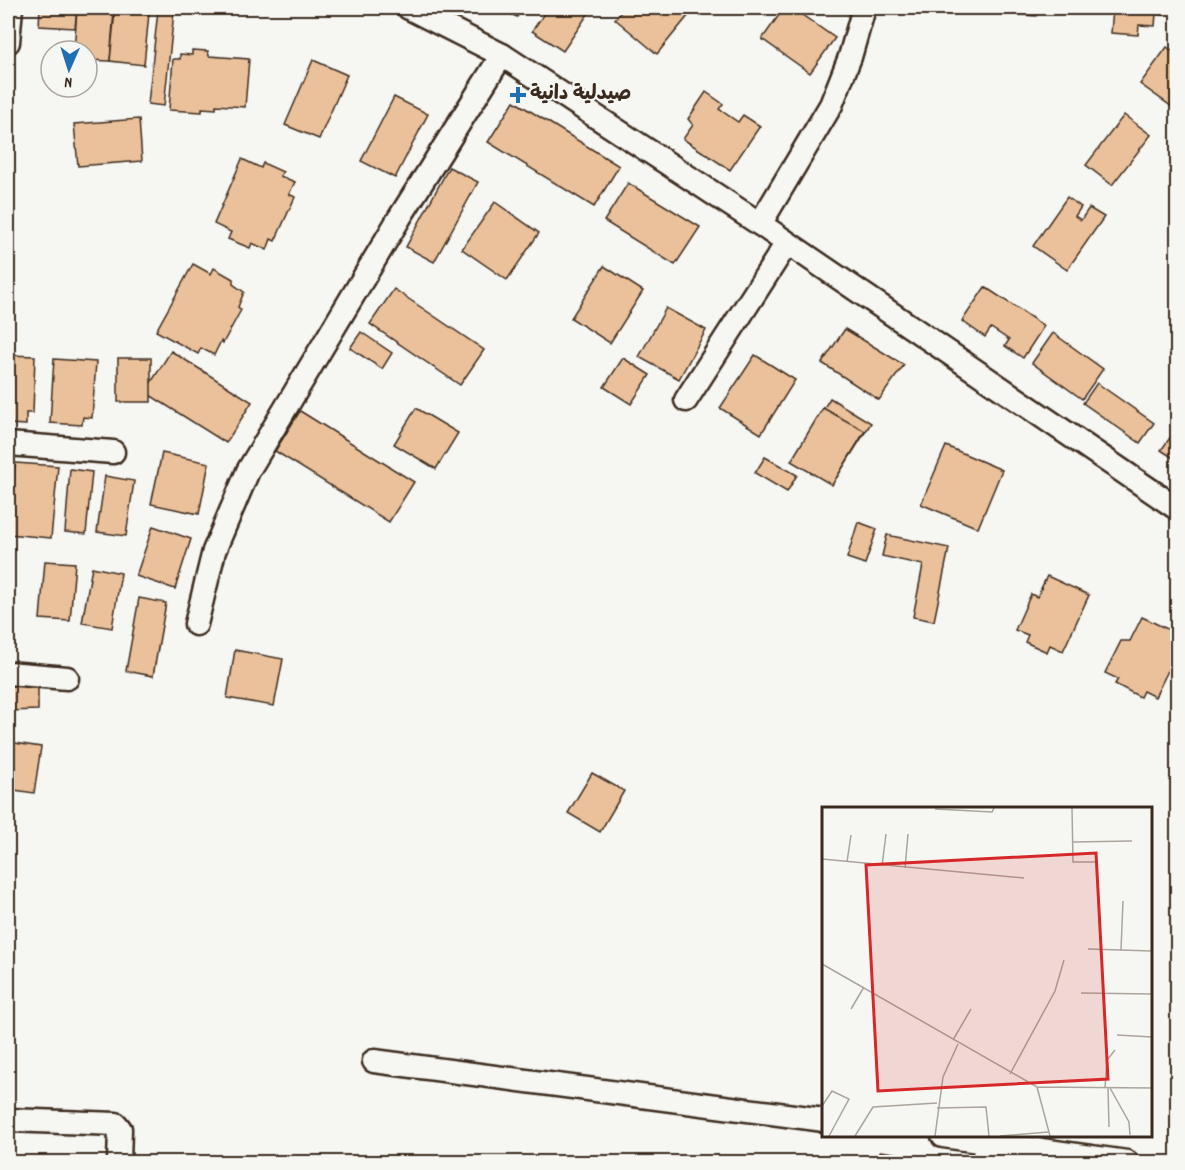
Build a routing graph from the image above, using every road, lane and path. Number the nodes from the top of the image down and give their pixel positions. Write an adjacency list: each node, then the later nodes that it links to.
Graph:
1 (10, 8): 4 (street)
2 (409, 8): 5 (street)
3 (864, 8): 6 (street)
4 (8, 42)
5 (502, 55): 6 (street); 12 (street)
6 (760, 224): 7 (street)
7 (787, 243): 8 (street); 11 (street)
8 (686, 400)
9 (8, 444): 10 (street)
10 (113, 452)
11 (1178, 509)
12 (196, 624)
13 (8, 673): 14 (street)
14 (68, 678)
15 (374, 1061): 17 (street)
16 (9, 1120): 21 (street)
17 (822, 1120)
18 (947, 1137): 19 (street)
19 (985, 1152): 20 (street)
20 (1104, 1161): 22 (street)
21 (119, 1162)
22 (1127, 1162)

